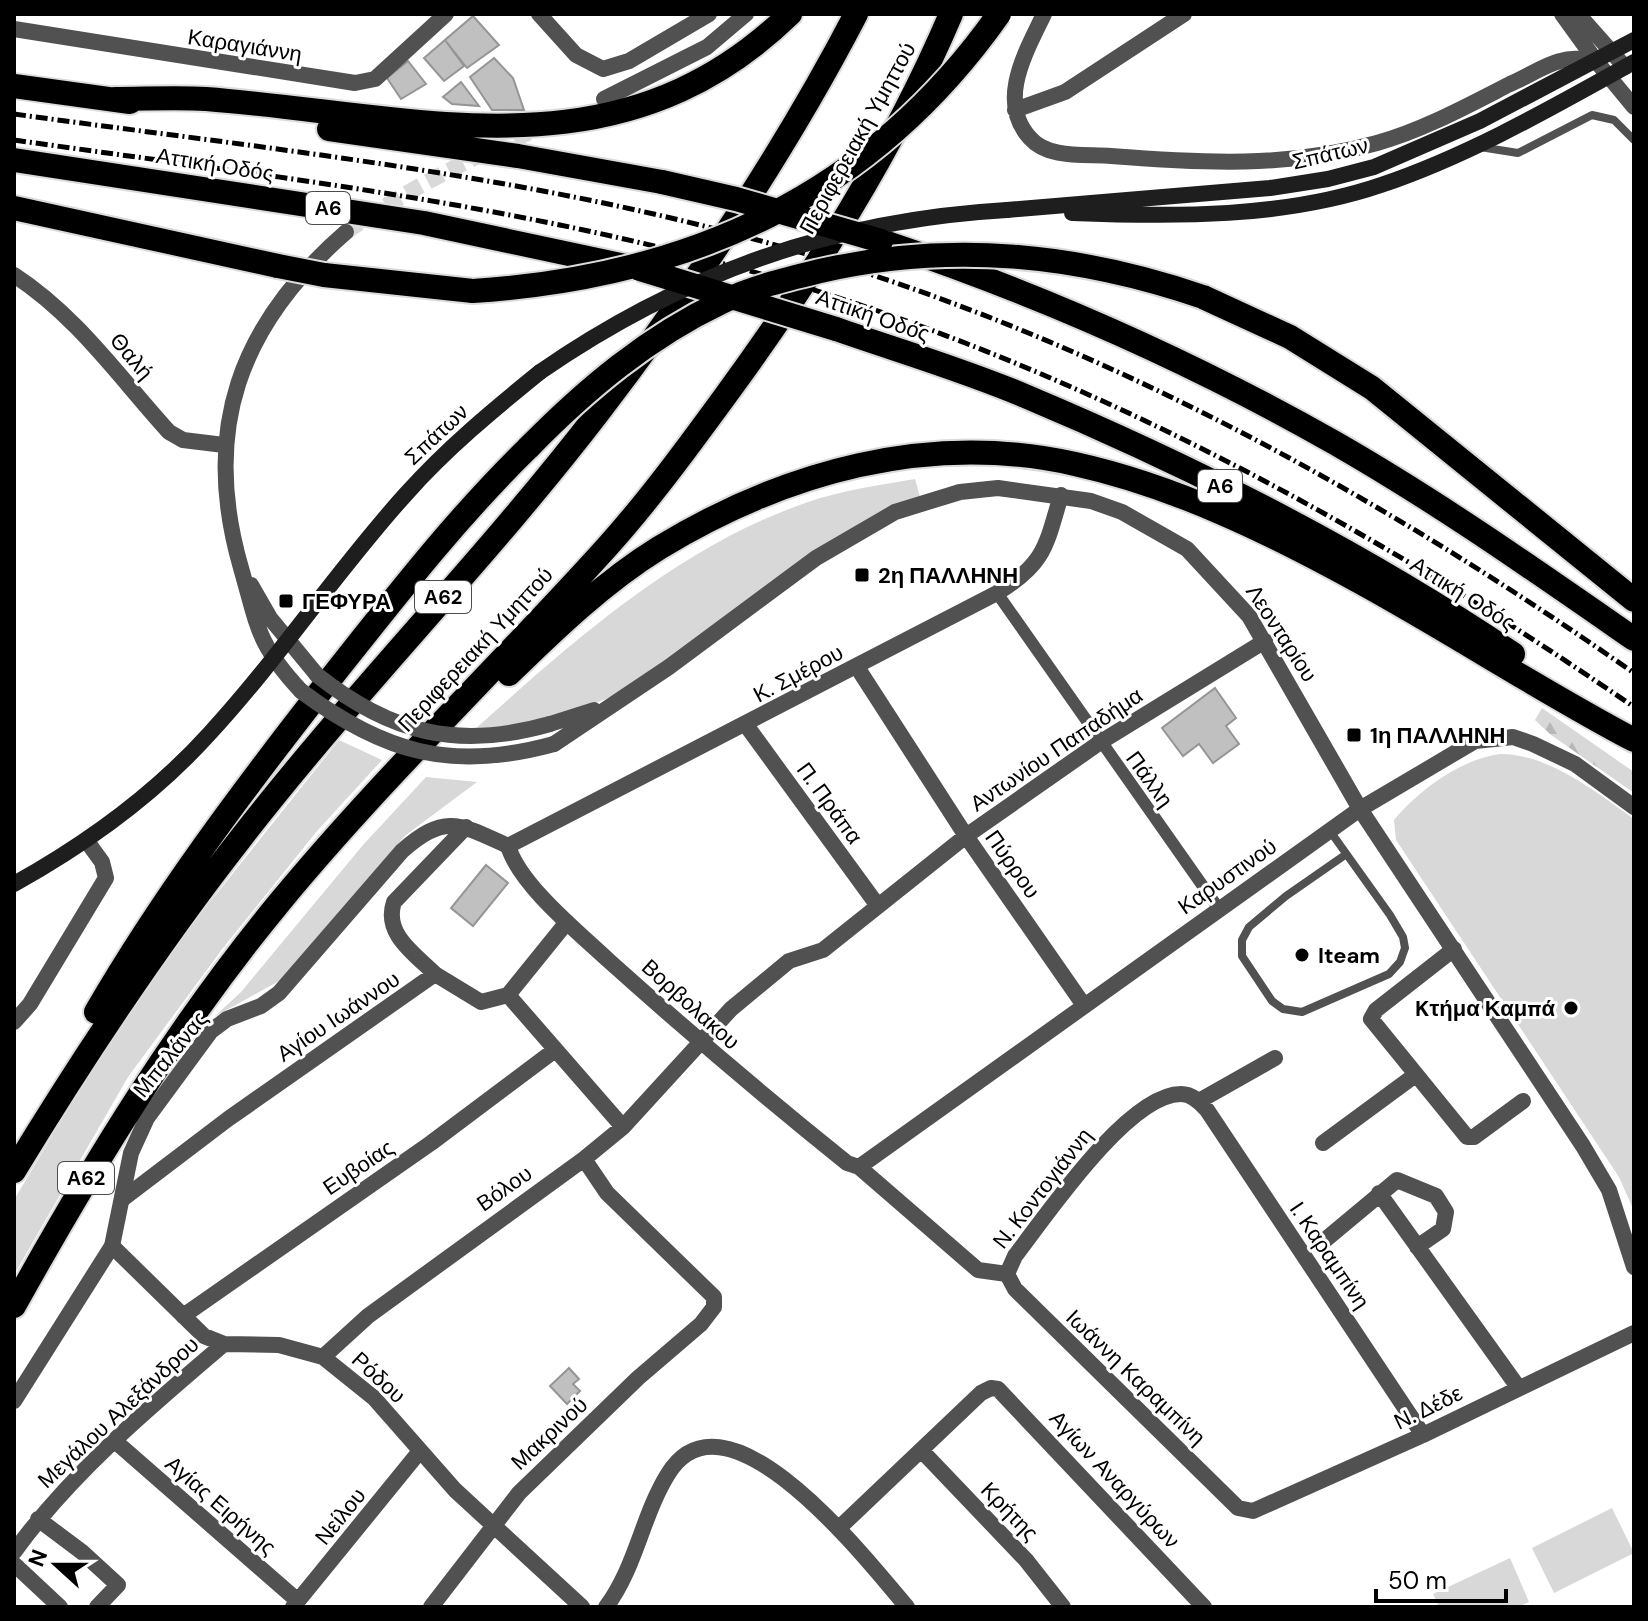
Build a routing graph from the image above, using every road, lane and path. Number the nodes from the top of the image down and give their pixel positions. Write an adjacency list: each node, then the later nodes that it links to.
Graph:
1 (446, 14): 13 (street, Καραγιάννη)
2 (539, 14): 3 (street)
3 (709, 14)
4 (746, 14): 21 (street)
5 (790, 14): 20 (highway)
6 (856, 14): 73 (highway, Α62)
7 (951, 14): 54 (highway, Περιφερειακή Υμηττού / Α62)
8 (999, 14): 27 (highway, bridge)
9 (1044, 14): 23 (street)
10 (1184, 14): 23 (street)
11 (1562, 14): 16 (street)
12 (1578, 14): 15 (street)
13 (14, 29)
14 (1634, 40): 15 (main road, Σπάτων)
15 (1613, 51): 16 (main road, Σπάτων); 17 (street)
16 (1596, 61): 18 (street); 23 (street); 28 (main road, Σπάτων)
17 (1631, 69): 18 (main road, Σπάτων)
18 (1608, 76): 22 (street); 25 (main road, Σπάτων)
19 (14, 86): 20 (highway)
20 (115, 99): 36 (highway, bridge)
21 (604, 99)
22 (1634, 107)
23 (1015, 110)
24 (1634, 140): 25 (lane)
25 (1472, 146): 28 (main road, Σπάτων)
26 (14, 160): 43 (highway, Αττική Οδός / Α6, bridge)
27 (14, 208)
28 (1007, 210): 37 (main road, Σπάτων, bridge)
29 (346, 232): 31 (street, Λεονταρίου)
30 (14, 275): 31 (street, Θαλή)
31 (224, 445): 33 (street, Λεονταρίου)
32 (1061, 495): 34 (street, Κ. Σμέρου); 38 (street, Λεονταρίου); 41 (street, Λεονταρίου)
33 (242, 570): 37 (street, Λεονταρίου); 39 (street, Λεονταρίου)
34 (997, 593): 40 (street, Κ. Σμέρου); 44 (street, Πάλλη)
35 (1634, 600): 73 (highway, bridge)
36 (1634, 639)
37 (286, 640): 39 (main road, Σπάτων); 41 (street, Λεονταρίου, bridge)
38 (1265, 641): 44 (street, Αντωνίου Παπαδήμα); 46 (street, Λεονταρίου)
39 (273, 658): 41 (street, Λεονταρίου, bridge); 50 (main road, Σπάτων)
40 (857, 667): 42 (street, Κ. Σμέρου); 49 (street, Πύρρου)
41 (611, 705)
42 (746, 725): 51 (street, Κ. Σμέρου); 55 (street, Π. Πράπα)
43 (1634, 740): 54 (highway)
44 (1099, 743): 49 (street, Αντωνίου Παπαδήμα); 56 (street, Πάλλη)
45 (1634, 807): 46 (street, Καρυστινού)
46 (1360, 809): 48 (street, Καρυστινού); 58 (street, Λεονταρίου)
47 (466, 827): 51 (street, Μπαλάνας); 59 (street); 75 (street, Μπαλάνας)
48 (1330, 830): 52 (lane); 56 (street, Καρυστινού)
49 (966, 836): 55 (street, Αντωνίου Παπαδήμα); 61 (street, Πύρρου)
50 (86, 840): 53 (main road, Σπάτων); 62 (street)
51 (508, 846): 57 (street, Βορβολακου)
52 (1345, 855): 52 (lane)
53 (14, 884)
54 (283, 898): 81 (highway, Περιφερειακή Υμηττού / Α62)
55 (878, 906): 63 (street, Αντωνίου Παπαδήμα)
56 (1219, 909): 61 (street, Καρυστινού)
57 (567, 922): 60 (street); 63 (street, Βορβολακου)
58 (1454, 949): 66 (street); 79 (street, Λεονταρίου)
59 (435, 974): 60 (street); 75 (street, Αγίου Ιωάννου)
60 (508, 995): 64 (street)
61 (1083, 1004): 72 (street, Καρυστινού)
62 (14, 1022)
63 (700, 1044): 69 (street, Βόλου); 72 (street, Βορβολακου)
64 (555, 1050): 69 (street); 82 (street, Ευβοίας)
65 (1275, 1058): 67 (street)
66 (1414, 1076): 68 (street); 70 (street)
67 (1199, 1101): 80 (street, Ν. Koντογιάννη); 88 (street, Ι. Καραμπίνη)
68 (1523, 1101)
69 (623, 1127): 71 (street, Βόλου)
70 (1323, 1143)
71 (584, 1159): 85 (street, Βόλου); 94 (street, Μακρινού)
72 (863, 1165): 80 (street, Βορβολακου)
73 (14, 1170)
74 (1379, 1193): 76 (street); 78 (street); 78 (street)
75 (124, 1198): 77 (street, Μπαλάνας)
76 (1319, 1245)
77 (112, 1246): 82 (street); 87 (street, Μπαλάνας)
78 (1417, 1247): 86 (street)
79 (1634, 1267)
80 (1007, 1274): 92 (street, Ιωάννη Καραμπίνη)
81 (14, 1306)
82 (183, 1316): 84 (street)
83 (1634, 1333): 86 (street, Ν. Δέδε)
84 (224, 1344): 85 (street, Ρόδου); 89 (street, Μεγάλου Αλεξάνδρου)
85 (323, 1357): 91 (street, Ρόδου)
86 (1518, 1387): 88 (street, Ν. Δέδε)
87 (14, 1401)
88 (1423, 1435): 92 (street, Ν. Δέδε)
89 (116, 1442): 93 (street, Μεγάλου Αλεξάνδρου); 98 (street, Αγίας Ειρήνης)
90 (921, 1450): 95 (street); 105 (street, Κρήτης); 106 (street, Αγίων Αναργύρων)
91 (420, 1451): 94 (street, Ρόδου); 98 (street, Νείλου)
92 (1238, 1508)
93 (38, 1519): 96 (street, Μεγάλου Αλεξάνδρου); 100 (street)
94 (492, 1526): 101 (street, Μακρινού); 102 (street, Ρόδου)
95 (839, 1528): 103 (street); 104 (street)
96 (14, 1552)
97 (14, 1564): 99 (street)
98 (295, 1604)
99 (60, 1607)
100 (97, 1607)
101 (431, 1607)
102 (582, 1607)
103 (606, 1607)
104 (907, 1607)
105 (1063, 1607)
106 (1204, 1607)

